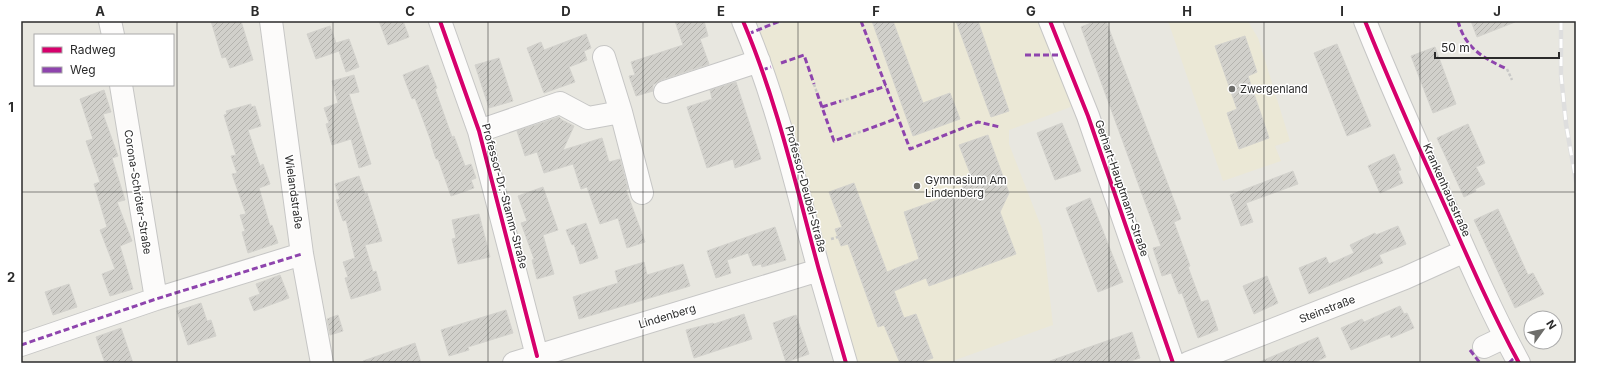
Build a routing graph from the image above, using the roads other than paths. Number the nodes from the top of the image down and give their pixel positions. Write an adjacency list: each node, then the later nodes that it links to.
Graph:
1 (110, 21): 7 (street)
2 (271, 21): 16 (street, Wielandstraße)
3 (440, 21): 13 (street, Professor-Dr.-Stamm-Straße)
4 (743, 21): 9 (street, Professor-Deubel-Straße)
5 (1050, 21): 27 (street, Gerhart-Hauptmann-Straße)
6 (1365, 21): 15 (street, Krankenhausstraße)
7 (113, 34)
8 (604, 57): 12 (street)
9 (759, 61): 11 (street); 17 (street, Professor-Deubel-Straße)
10 (121, 86): 18 (street, Corona-Schröter-Straße)
11 (665, 92)
12 (621, 112): 13 (street, Professor-Dr.-Stamm-Straße); 14 (street)
13 (479, 130): 22 (street, Professor-Dr.-Stamm-Straße)
14 (642, 193)
15 (1465, 251): 19 (street, Krankenhausstraße); 28 (street, Steinstraße)
16 (302, 254): 18 (street); 24 (street, Wielandstraße)
17 (819, 270): 22 (street, Lindenberg); 26 (street, Professor-Deubel-Straße)
18 (156, 299): 20 (street)
19 (1505, 337): 21 (street); 23 (street, Krankenhausstraße)
20 (21, 345)
21 (1484, 347)
22 (537, 356): 25 (street, Lindenberg)
23 (1514, 361)
24 (322, 363)
25 (514, 363)
26 (846, 363)
27 (1173, 363)
28 (1188, 363)

